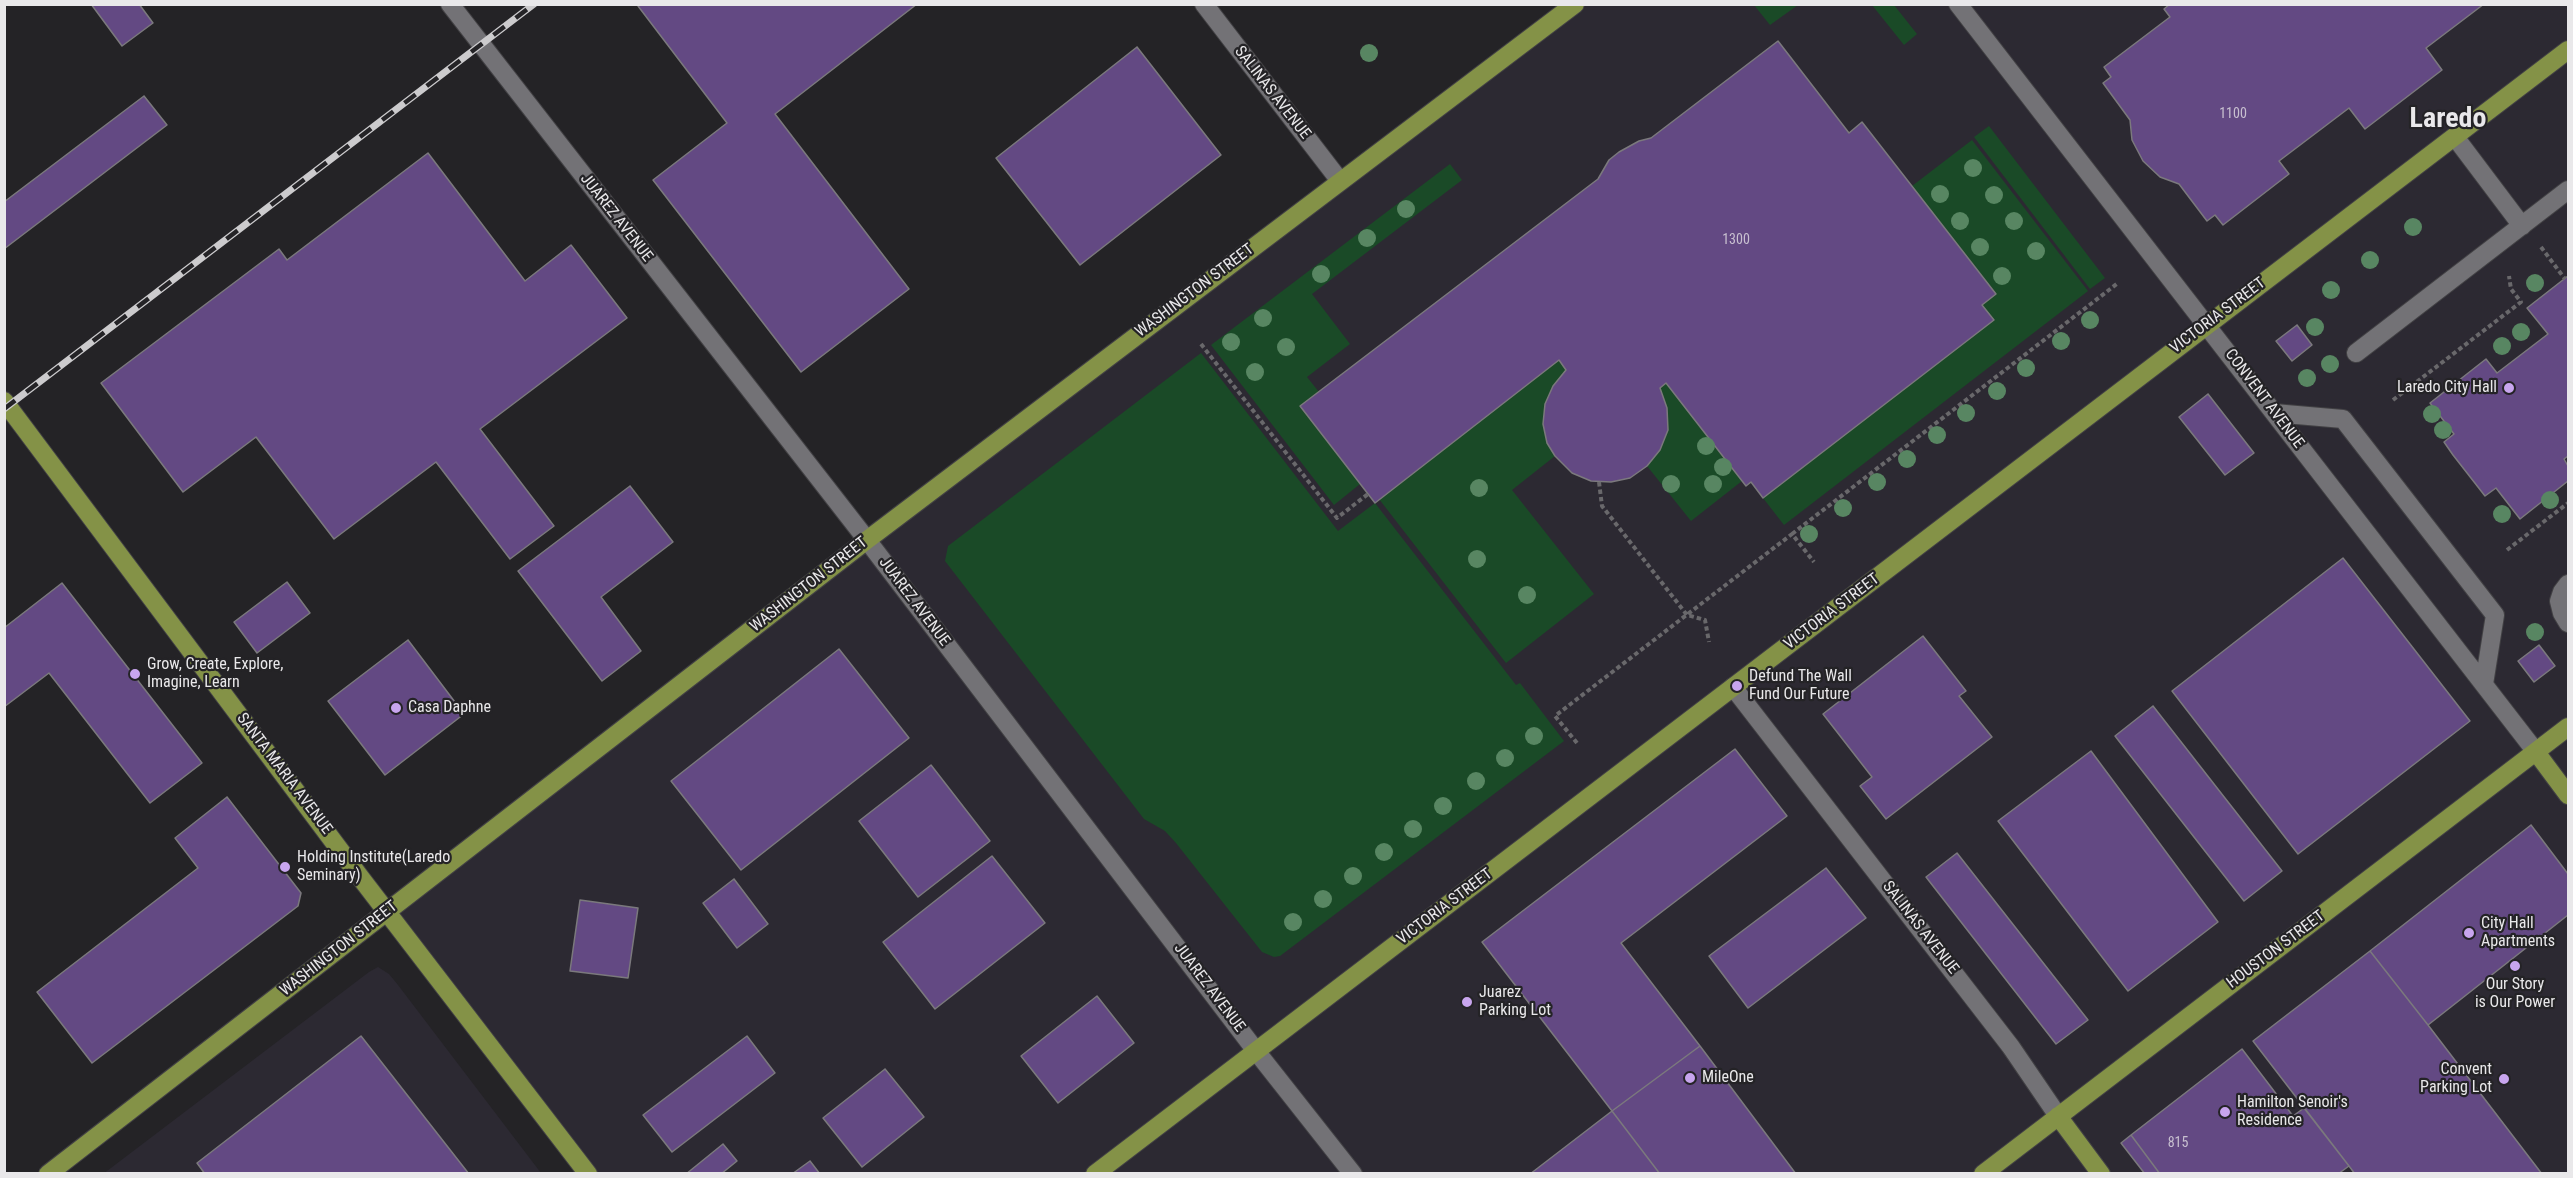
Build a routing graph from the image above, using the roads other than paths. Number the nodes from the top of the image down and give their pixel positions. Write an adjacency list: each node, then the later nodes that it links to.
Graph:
1 (450, 4): 14 (street, JUAREZ AVENUE)
2 (1204, 4): 7 (street, SALINAS AVENUE)
3 (1575, 4): 7 (main road, WASHINGTON STREET)
4 (1969, 8): 10 (street, CONVENT AVENUE)
5 (2568, 50): 6 (main road, VICTORIA STREET)
6 (2455, 137): 9 (street); 10 (main road, VICTORIA STREET)
7 (1340, 181): 14 (main road, WASHINGTON STREET)
8 (2568, 190): 9 (street)
9 (2522, 226): 11 (street)
10 (2207, 324): 13 (street, CONVENT AVENUE); 18 (main road, VICTORIA STREET)
11 (2356, 353)
12 (4, 401): 22 (main road, SANTA MARIA AVENUE)
13 (2274, 413): 17 (street, CONVENT AVENUE); 17 (street)
14 (867, 540): 22 (main road, WASHINGTON STREET); 23 (street, JUAREZ AVENUE)
15 (2568, 584): 16 (street)
16 (2568, 623)
17 (2484, 684): 20 (street, CONVENT AVENUE)
18 (1733, 687): 23 (main road, VICTORIA STREET); 24 (street, SALINAS AVENUE)
19 (2568, 727): 20 (main road, HOUSTON STREET)
20 (2536, 752): 21 (main road, CONVENT AVENUE); 24 (main road, HOUSTON STREET)
21 (2568, 795)
22 (387, 912): 25 (main road, WASHINGTON STREET); 26 (main road, SANTA MARIA AVENUE)
23 (1256, 1051): 27 (main road, VICTORIA STREET); 28 (street, JUAREZ AVENUE)
24 (2058, 1116): 29 (main road, HOUSTON STREET); 30 (main road, SALINAS AVENUE)
25 (48, 1173)
26 (588, 1173)
27 (1095, 1173)
28 (1353, 1173)
29 (1983, 1173)
30 (2101, 1173)

